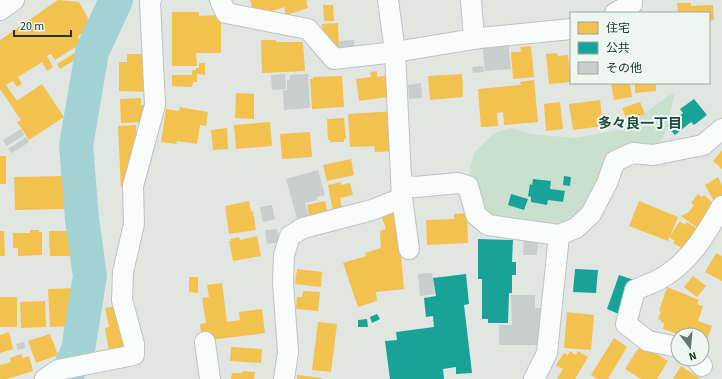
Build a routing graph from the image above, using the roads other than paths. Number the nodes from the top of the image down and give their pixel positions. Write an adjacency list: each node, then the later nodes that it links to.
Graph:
1 (14, 0): 7 (street)
2 (151, 0): 19 (street)
3 (220, 0): 11 (street)
4 (388, 0): 11 (street)
5 (471, 0): 10 (street)
6 (632, 0): 8 (street)
7 (0, 10)
8 (616, 12)
9 (570, 29): 10 (street)
10 (474, 39): 11 (street)
11 (395, 52): 13 (street)
12 (722, 129): 15 (street)
13 (402, 191): 15 (street); 16 (street); 21 (street)
14 (722, 206): 18 (street)
15 (559, 235): 22 (street)
16 (409, 250)
17 (205, 342): 20 (street)
18 (670, 345)
19 (45, 379)
20 (210, 379)
21 (284, 379)
22 (534, 379)

